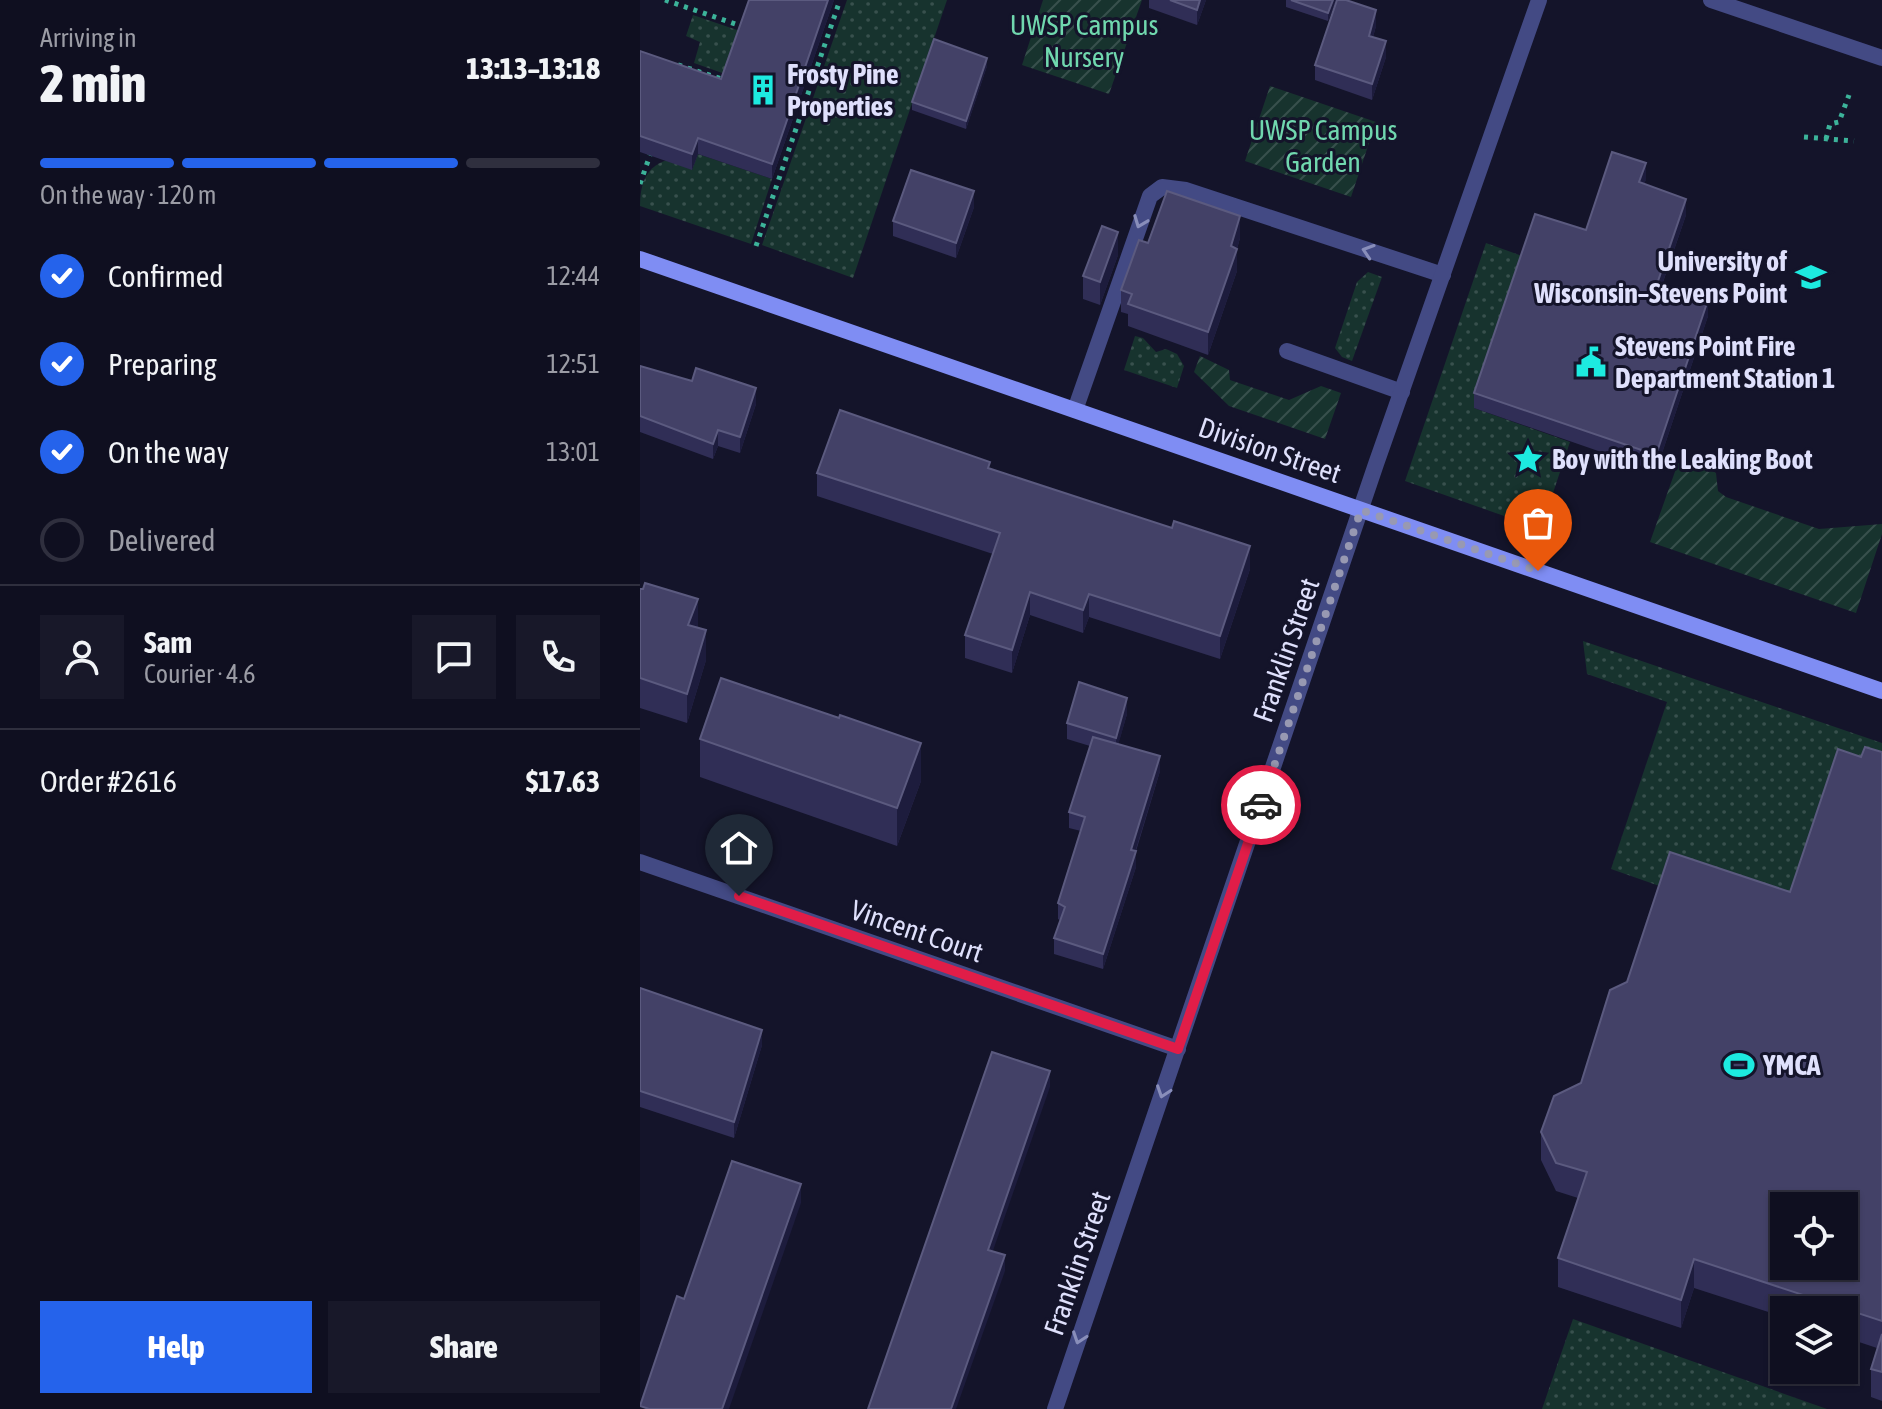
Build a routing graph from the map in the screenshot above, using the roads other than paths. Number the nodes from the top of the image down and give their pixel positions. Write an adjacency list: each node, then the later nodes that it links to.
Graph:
1 (1539, 0): 5 (street, Franklin Street)
2 (1711, 0): 3 (street)
3 (1882, 58)
4 (640, 259): 8 (main road, Division Street)
5 (1443, 275): 7 (street, Franklin Street); 8 (street, one-way to 8)
6 (1287, 351): 7 (street)
7 (1402, 392): 9 (street, Franklin Street)
8 (1075, 410): 9 (main road, Division Street)
9 (1361, 510): 10 (main road, Division Street); 12 (street, Franklin Street)
10 (1882, 691)
11 (640, 862): 12 (street, Vincent Court)
12 (1178, 1049): 13 (street, Franklin Street, one-way to 13)
13 (1055, 1409)

